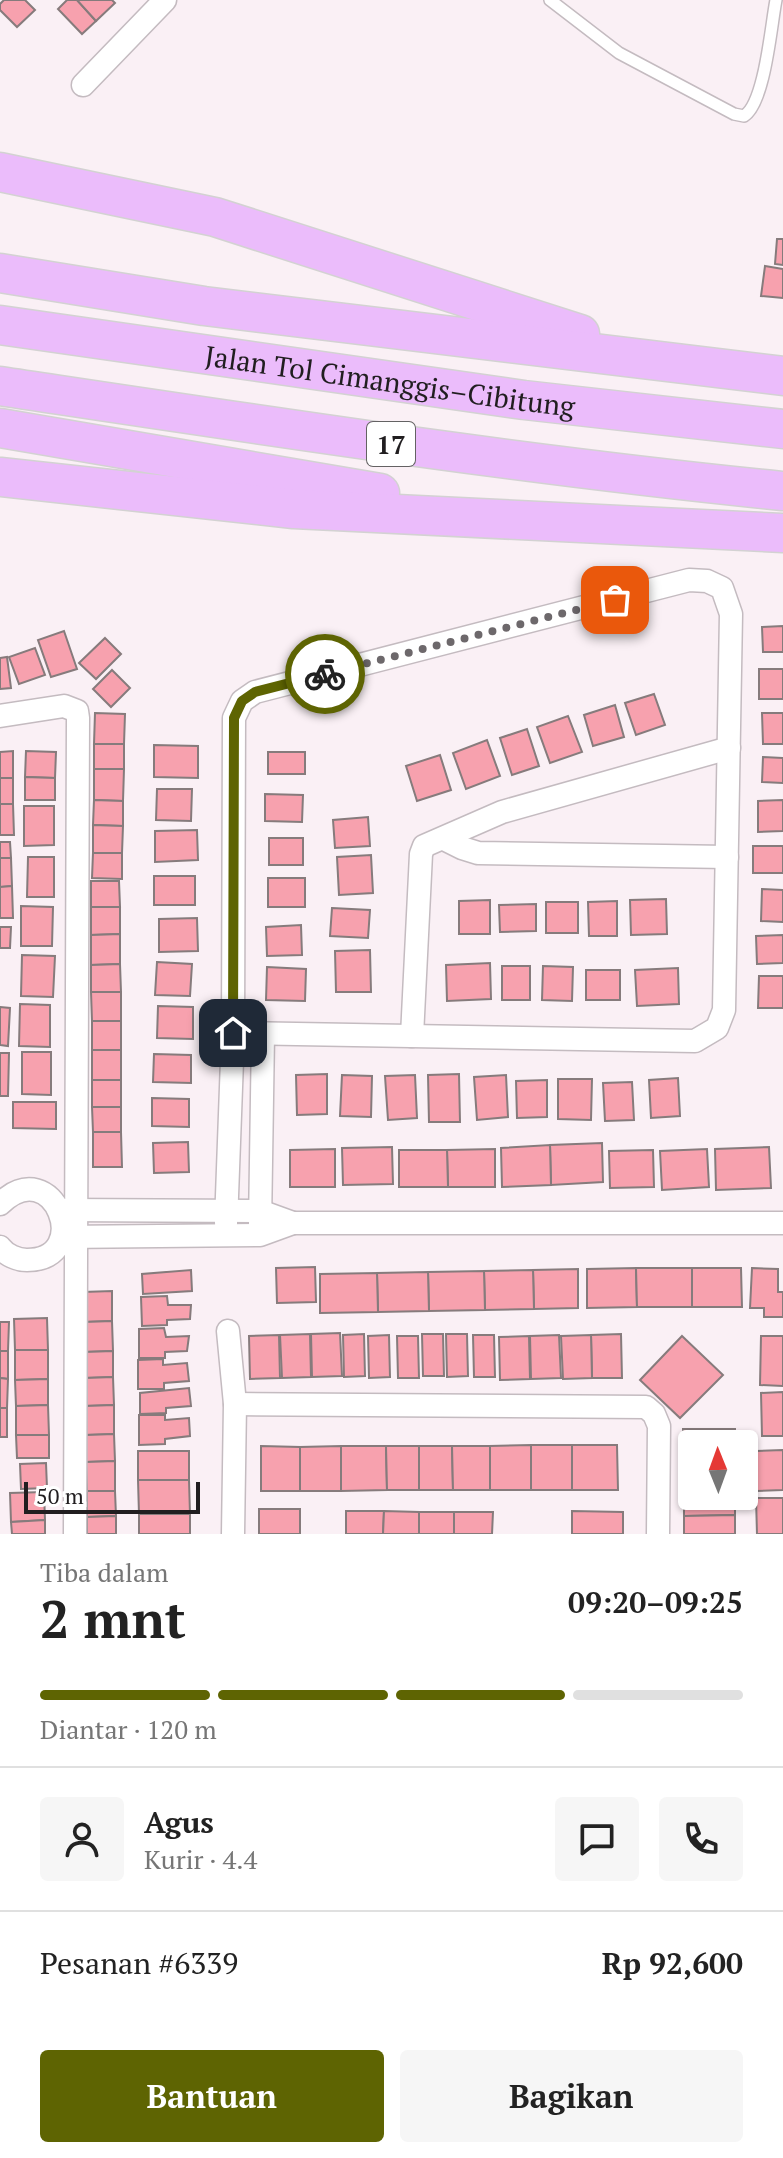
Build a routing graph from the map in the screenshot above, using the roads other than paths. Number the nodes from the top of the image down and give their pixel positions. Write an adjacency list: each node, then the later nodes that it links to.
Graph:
1 (165, 0): 4 (street)
2 (550, 0): 3 (lane)
3 (776, 0)
4 (83, 85)
5 (0, 172): 8 (highway)
6 (0, 273): 8 (highway)
7 (0, 325): 12 (highway, Jalan Tol Cimanggis–Cibitung / 17)
8 (670, 362): 9 (highway)
9 (783, 376)
10 (0, 386): 14 (highway, 17)
11 (0, 428): 15 (highway)
12 (783, 429)
13 (0, 477): 15 (highway)
14 (783, 491)
15 (548, 523): 16 (highway)
16 (783, 533)
17 (0, 716): 25 (street)
18 (729, 748): 19 (street); 20 (street); 21 (street)
19 (444, 839): 20 (street); 23 (street)
20 (727, 857): 23 (street)
21 (233, 1033): 22 (street); 26 (street)
22 (263, 1034): 23 (street); 27 (street)
23 (412, 1036)
24 (0, 1204): 25 (street)
25 (68, 1210): 26 (street); 32 (street)
26 (226, 1211): 27 (street); 31 (street)
27 (260, 1211): 28 (street); 30 (street)
28 (293, 1223): 29 (street); 30 (street)
29 (783, 1223)
30 (260, 1235): 31 (street)
31 (226, 1236): 32 (street)
32 (69, 1237): 33 (street); 36 (street)
33 (0, 1247)
34 (228, 1331): 35 (street)
35 (235, 1404): 37 (street); 38 (street)
36 (75, 1534)
37 (233, 1534)
38 (658, 1534)

